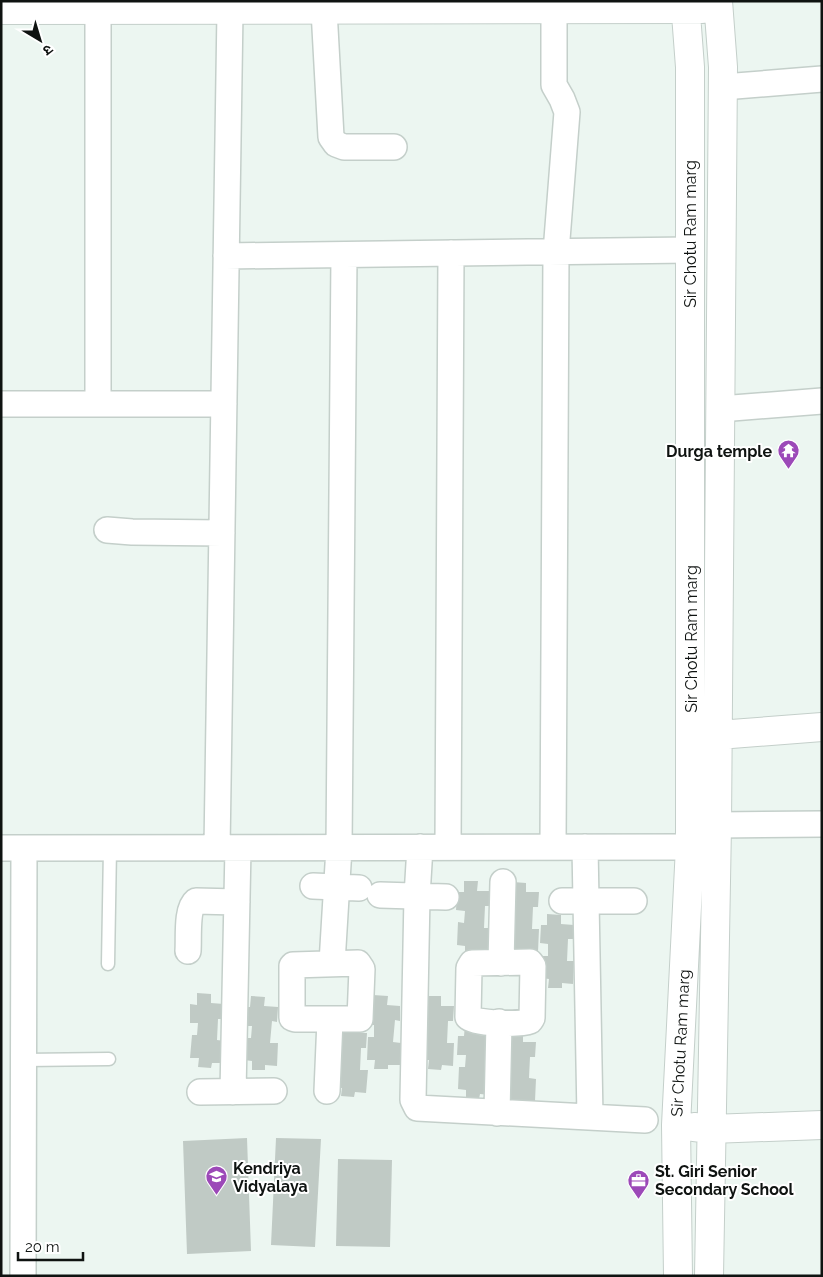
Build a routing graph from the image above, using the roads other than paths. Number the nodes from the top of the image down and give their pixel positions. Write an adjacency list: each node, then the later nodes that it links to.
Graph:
1 (685, 5): 2 (street); 6 (street); 11 (street, Sir Chotu Ram marg)
2 (718, 6): 9 (street, Sir Chotu Ram marg)
3 (1, 10): 4 (street)
4 (98, 10): 7 (street); 18 (street)
5 (324, 10): 6 (street); 7 (street); 10 (street)
6 (554, 10): 12 (street)
7 (230, 11): 15 (street)
8 (822, 79): 9 (street)
9 (723, 87): 20 (street, Sir Chotu Ram marg)
10 (394, 147)
11 (690, 250): 12 (street); 30 (street, Sir Chotu Ram marg)
12 (556, 252): 13 (street); 28 (street)
13 (451, 253): 14 (street); 35 (street)
14 (344, 255): 15 (street); 34 (street)
15 (226, 256): 19 (street)
16 (822, 401): 20 (street)
17 (1, 404): 18 (street)
18 (98, 404): 19 (street)
19 (224, 404): 22 (street)
20 (720, 409): 24 (street, Sir Chotu Ram marg)
21 (107, 530): 22 (street)
22 (222, 533): 33 (street)
23 (822, 727): 24 (street)
24 (718, 736): 26 (street, Sir Chotu Ram marg)
25 (822, 824): 26 (street)
26 (717, 825): 60 (street, Sir Chotu Ram marg)
27 (420, 847): 34 (street); 35 (street); 38 (street)
28 (554, 847): 29 (street); 35 (street)
29 (585, 847): 30 (street); 40 (street)
30 (690, 847): 58 (street, Sir Chotu Ram marg)
31 (13, 848): 32 (street); 50 (street)
32 (110, 848): 33 (street); 46 (lane)
33 (227, 848): 34 (street); 42 (street)
34 (339, 848): 37 (street)
35 (448, 848)
36 (503, 882): 45 (street)
37 (347, 889): 38 (street); 44 (street)
38 (417, 896): 39 (street); 55 (street)
39 (446, 897)
40 (574, 901): 41 (street); 56 (street)
41 (634, 901)
42 (237, 902): 43 (street); 54 (street)
43 (188, 951)
44 (332, 963): 47 (street); 47 (street)
45 (501, 963): 48 (street); 48 (street)
46 (108, 964)
47 (330, 1020): 52 (street)
48 (499, 1022): 55 (street)
49 (109, 1059): 50 (lane)
50 (24, 1060): 61 (street)
51 (274, 1091): 54 (street)
52 (326, 1091)
53 (200, 1092): 54 (street)
54 (233, 1092)
55 (497, 1113): 56 (street)
56 (590, 1117): 57 (street)
57 (645, 1120)
58 (676, 1125): 60 (street); 63 (street, Sir Chotu Ram marg)
59 (822, 1125): 60 (street)
60 (711, 1129): 64 (street, Sir Chotu Ram marg)
61 (12, 1160): 62 (street)
62 (23, 1276)
63 (678, 1276)
64 (709, 1276)

